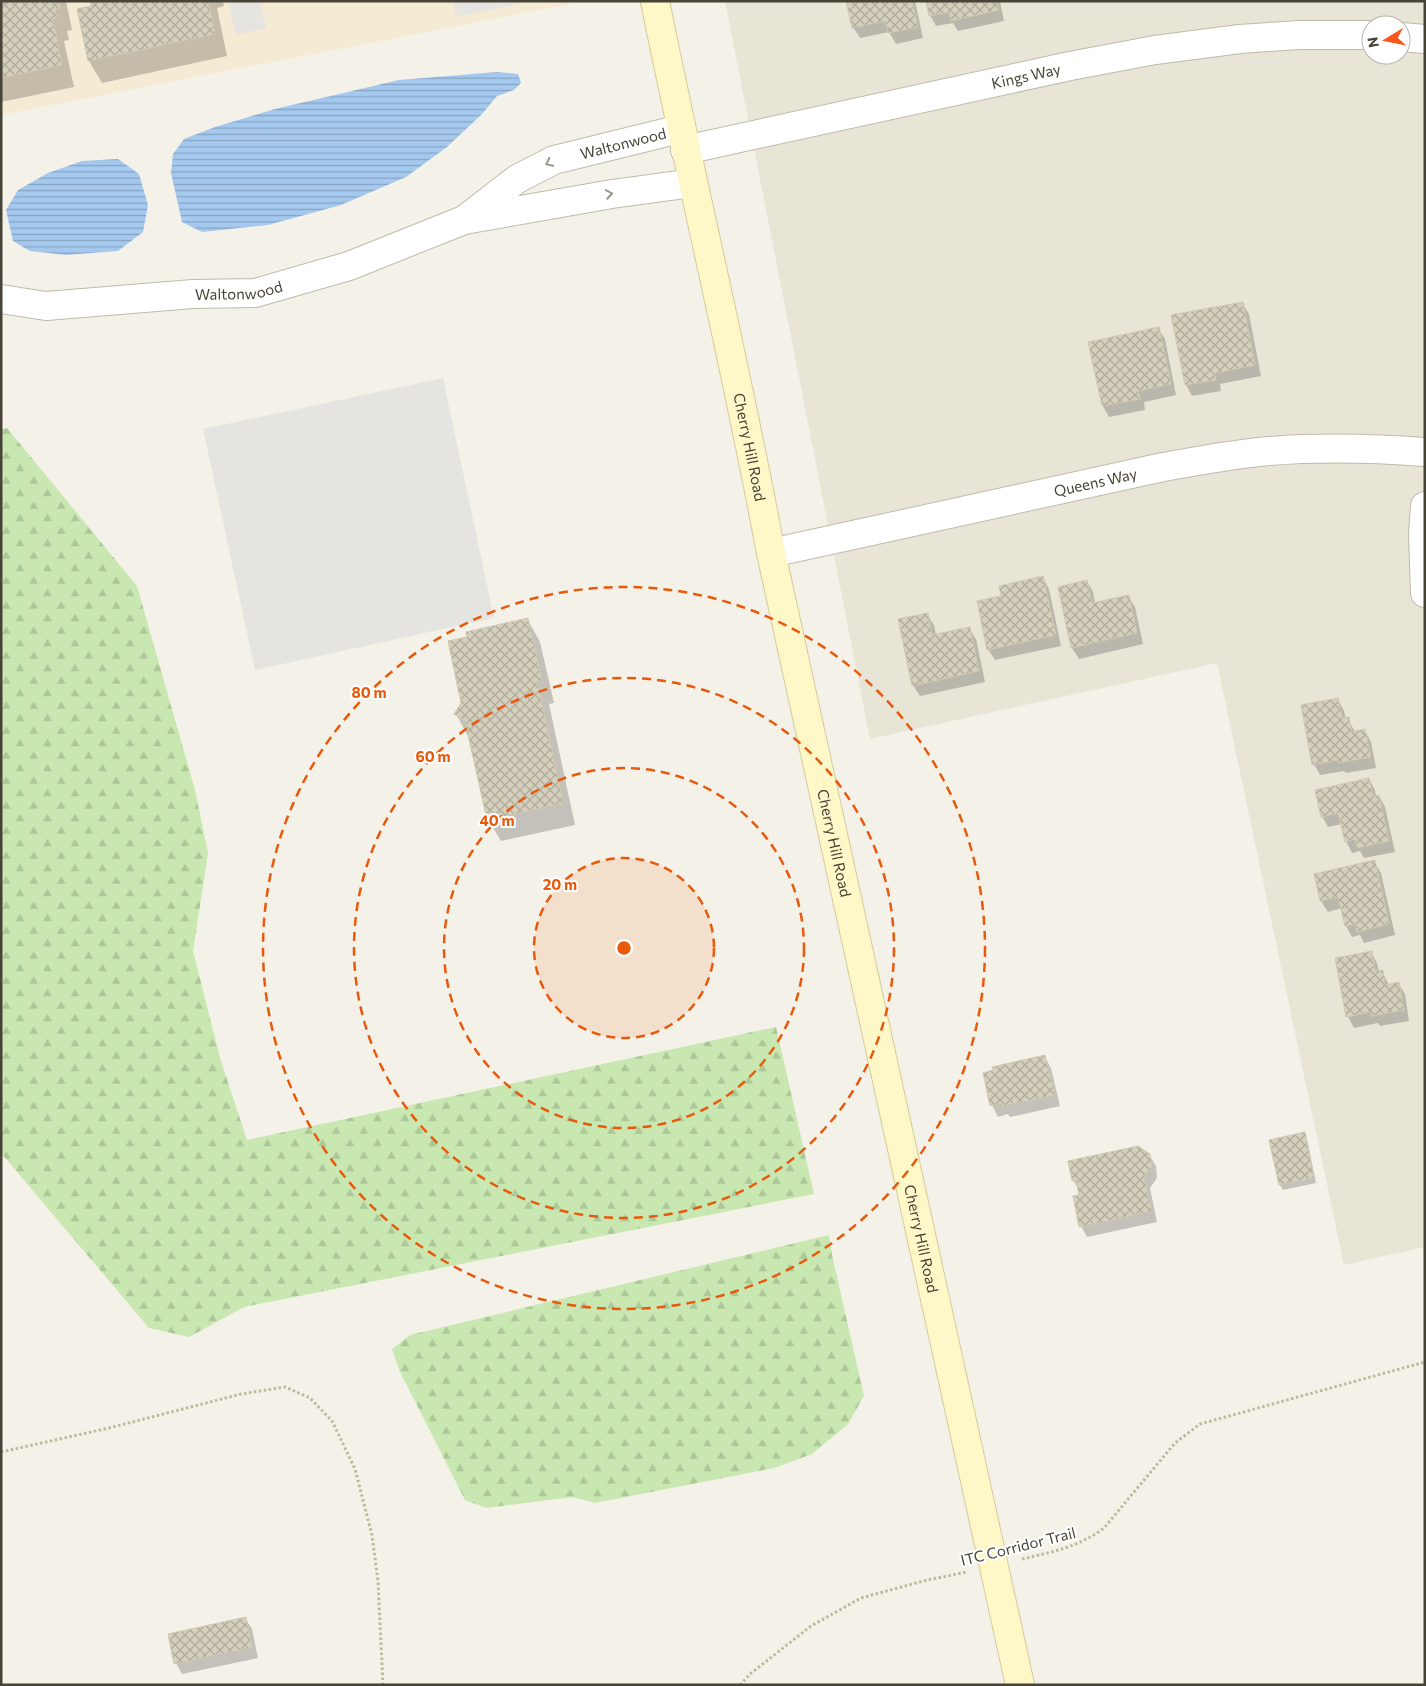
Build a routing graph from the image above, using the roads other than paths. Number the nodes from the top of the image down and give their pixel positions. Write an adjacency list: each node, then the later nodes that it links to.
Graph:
1 (655, 1): 5 (main road, Cherry Hill Road)
2 (1361, 36): 5 (street, Kings Way)
3 (1411, 38): 4 (street)
4 (1425, 39)
5 (683, 140): 6 (main road, Cherry Hill Road); 7 (street, Waltonwood, one-way to 7)
6 (693, 183): 7 (street, Waltonwood, one-way to 6); 11 (main road, Cherry Hill Road)
7 (464, 220): 8 (street, Waltonwood)
8 (1, 299)
9 (1425, 452): 11 (street, Queens Way)
10 (1425, 506): 12 (street)
11 (770, 554): 13 (main road, Cherry Hill Road)
12 (1425, 593)
13 (1020, 1685)

